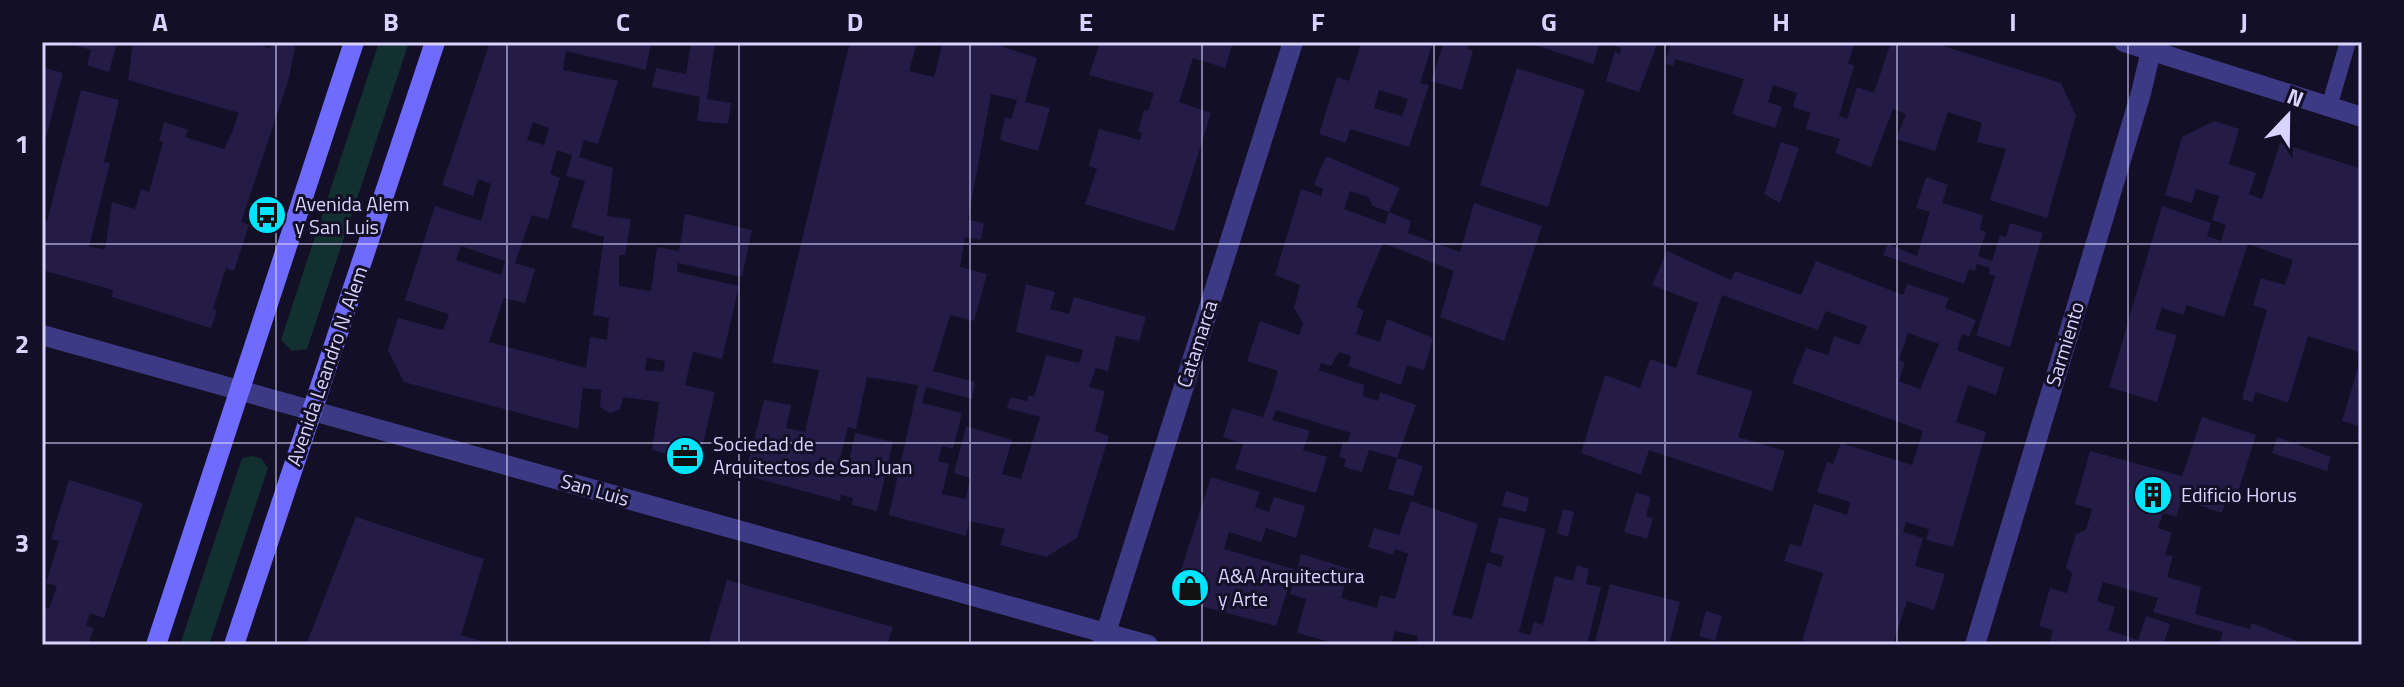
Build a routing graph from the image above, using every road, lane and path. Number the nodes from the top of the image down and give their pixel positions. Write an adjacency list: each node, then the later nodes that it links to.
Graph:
1 (354, 42): 10 (street)
2 (435, 42): 11 (street, Avenida Leandro N. Alem)
3 (1293, 42): 12 (street, Catamarca)
4 (2124, 42): 6 (street)
5 (2348, 42): 7 (lane)
6 (2152, 46): 7 (street); 16 (street, Sarmiento)
7 (2329, 107): 8 (street)
8 (2362, 117)
9 (42, 335): 10 (street, San Luis)
10 (239, 391): 11 (street, San Luis); 13 (street)
11 (312, 411): 12 (street, San Luis); 14 (street, Avenida Leandro N. Alem)
12 (1104, 639): 15 (street, San Luis)
13 (156, 645)
14 (234, 645)
15 (1148, 645)
16 (1975, 645)

